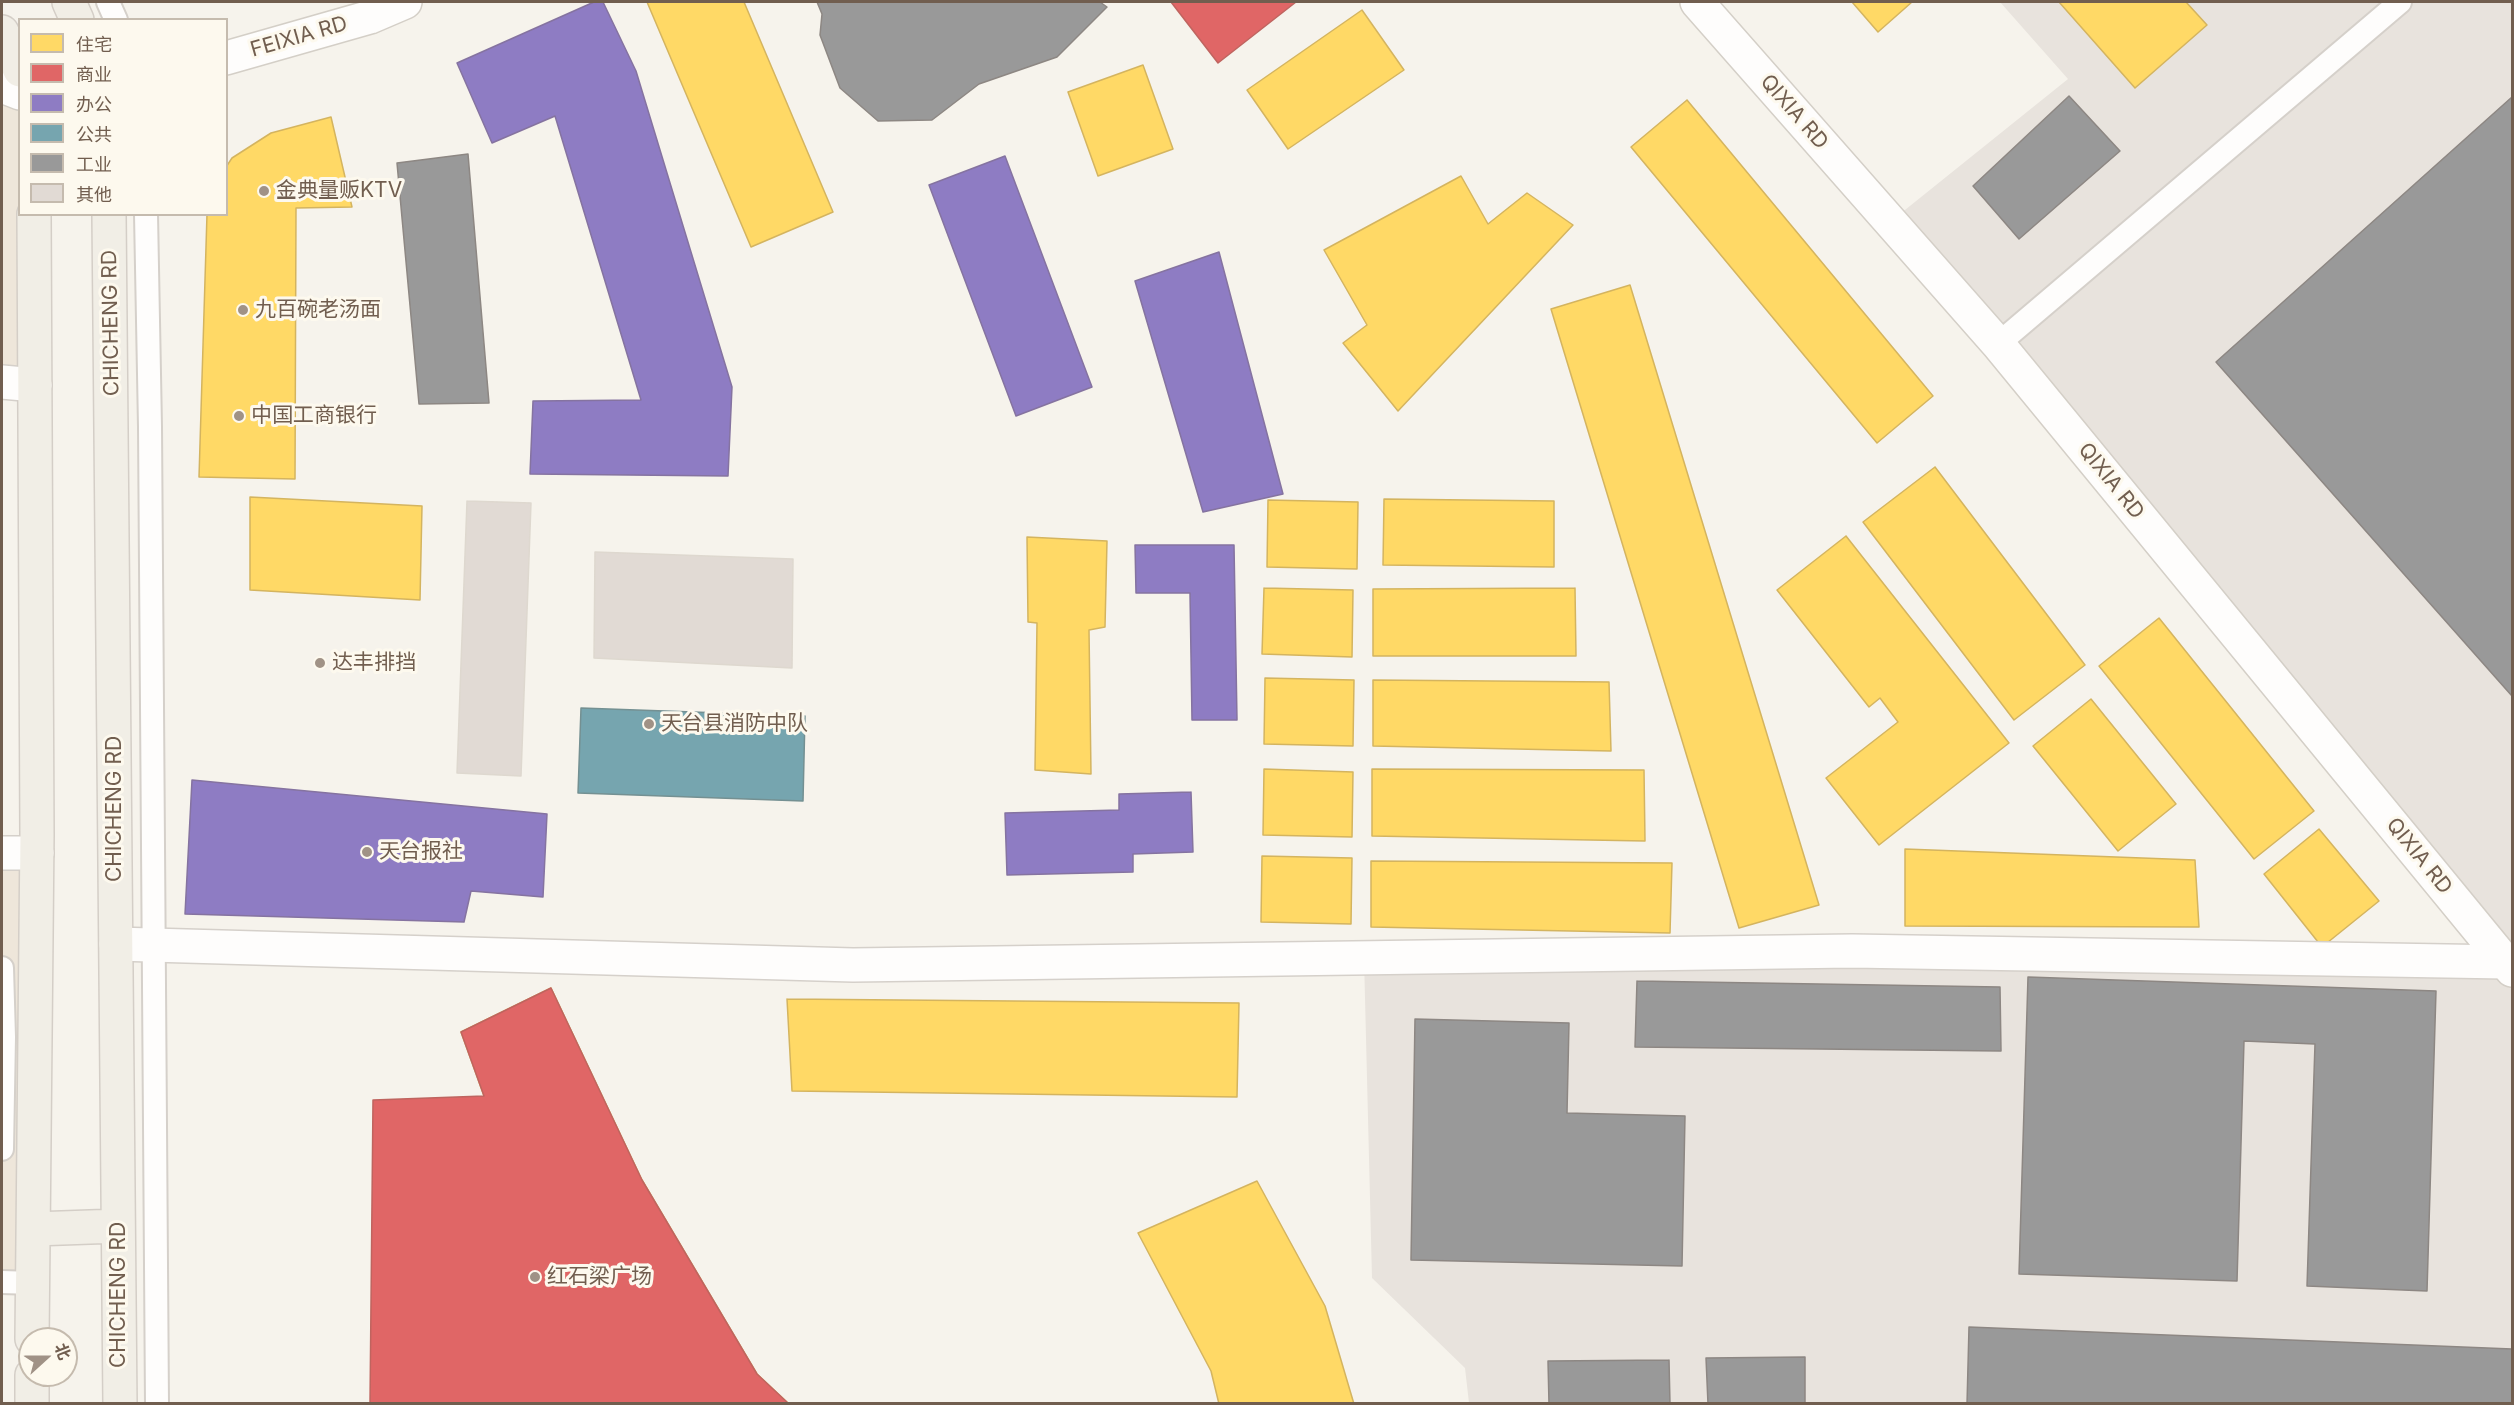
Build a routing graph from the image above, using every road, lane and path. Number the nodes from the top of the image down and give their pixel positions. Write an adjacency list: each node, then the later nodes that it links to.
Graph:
1 (69, 2): 6 (main road)
2 (108, 2): 7 (lane)
3 (405, 2): 9 (street, FEIXIA RD)
4 (1697, 2): 16 (street, QIXIA RD)
5 (2400, 2): 16 (lane)
6 (76, 18)
7 (115, 18)
8 (2, 33): 10 (main road)
9 (228, 57)
10 (18, 66)
11 (2, 86): 12 (street)
12 (18, 92)
13 (34, 216): 18 (main road)
14 (109, 216): 21 (main road, CHICHENG RD)
15 (146, 216): 22 (lane)
16 (1998, 344): 23 (street, QIXIA RD)
17 (2, 382): 18 (street)
18 (35, 385): 20 (main road)
19 (2, 853): 20 (street)
20 (37, 853): 27 (main road)
21 (116, 944): 22 (street); 26 (main road, CHICHENG RD)
22 (154, 945): 23 (street); 33 (lane)
23 (2509, 966)
24 (2, 968): 25 (lane)
25 (2, 1149)
26 (118, 1226): 27 (main road); 32 (main road, CHICHENG RD)
27 (34, 1230): 28 (main road)
28 (17, 1282): 29 (main road)
29 (29, 1327)
30 (32, 1387): 31 (main road)
31 (32, 1404)
32 (120, 1404)
33 (157, 1404)

